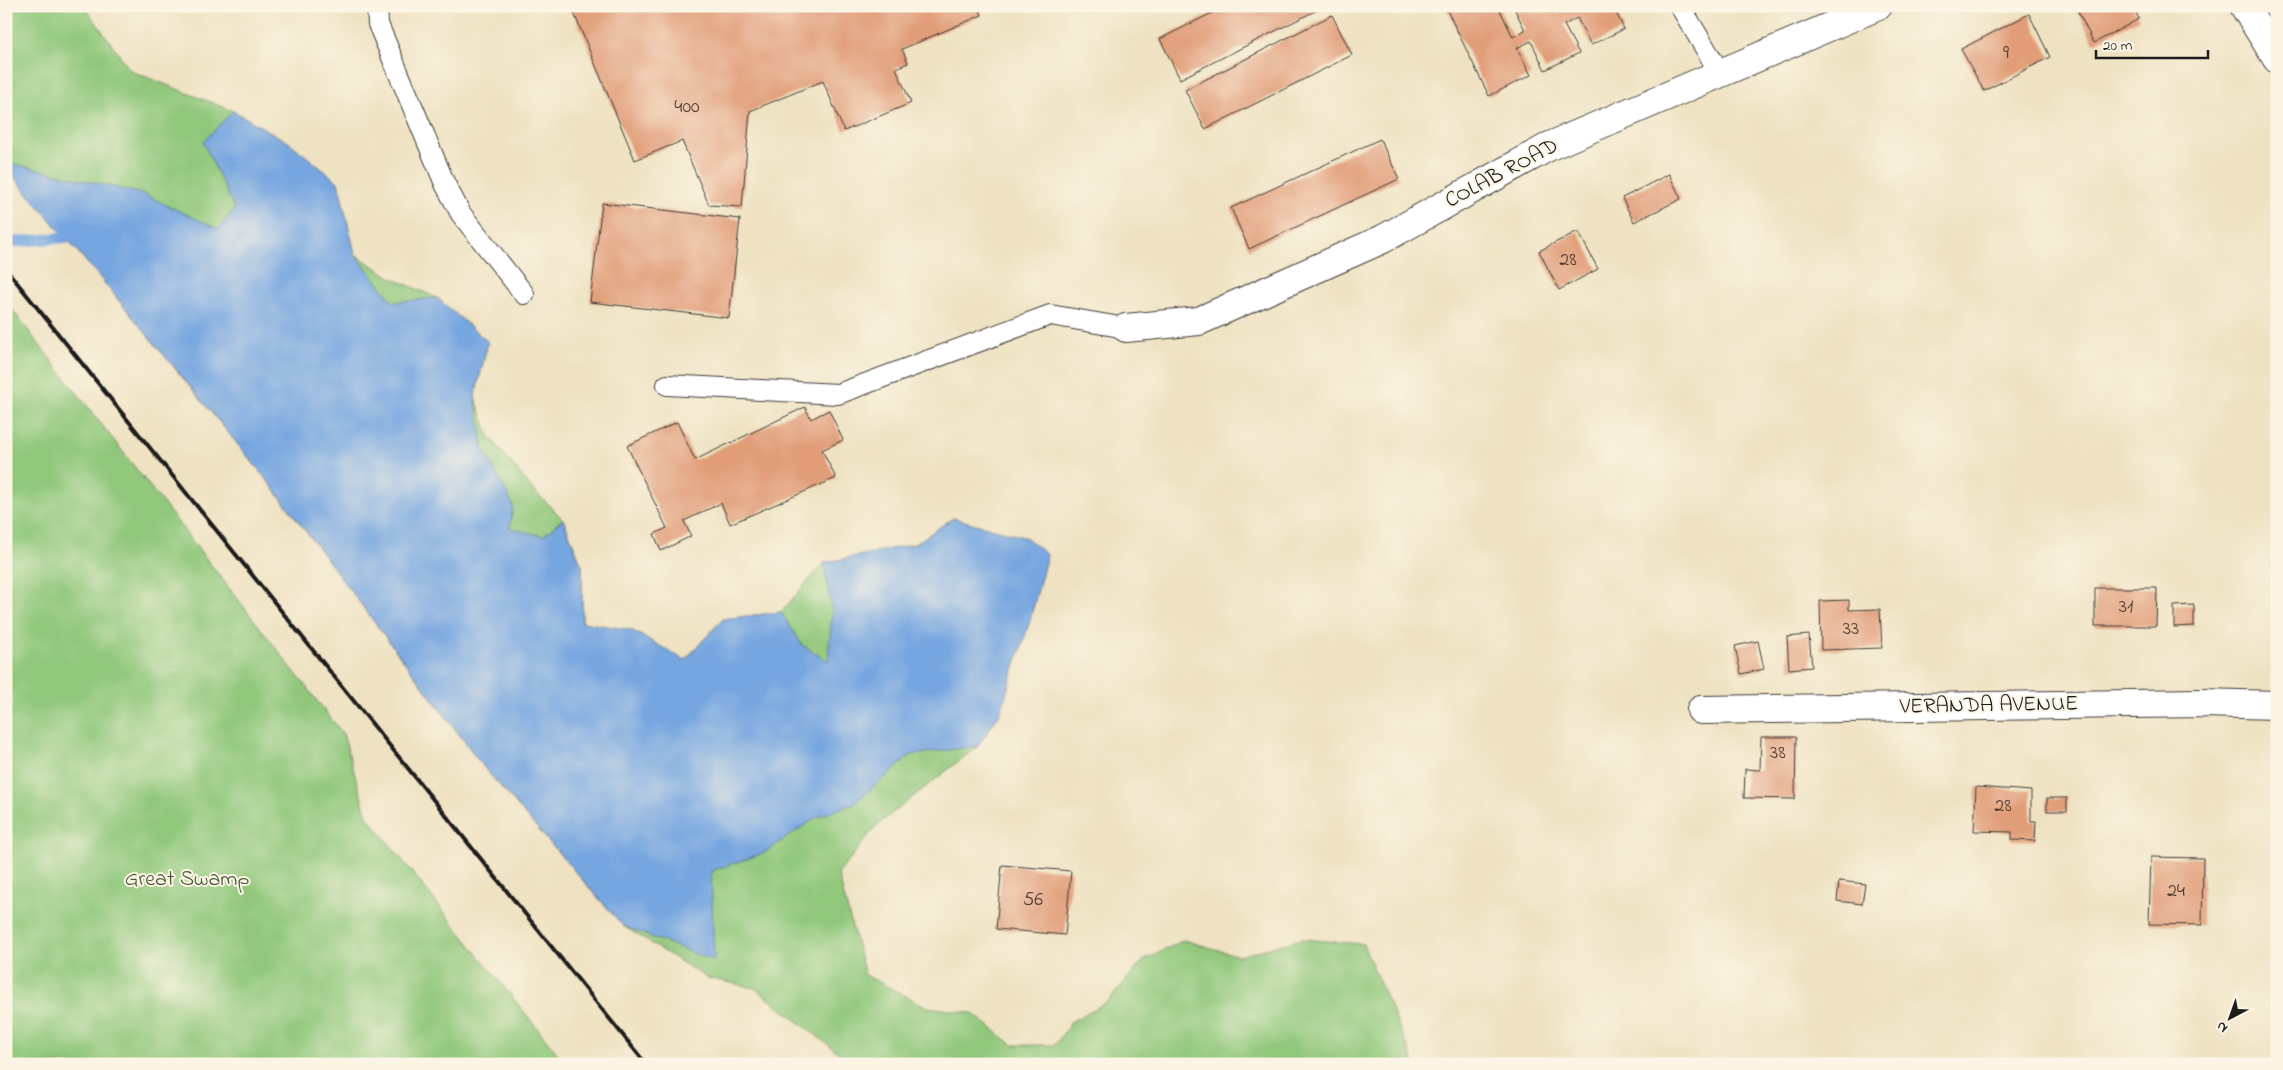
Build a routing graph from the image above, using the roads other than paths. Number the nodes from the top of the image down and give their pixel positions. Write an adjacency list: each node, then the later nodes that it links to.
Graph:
1 (376, 6): 7 (lane)
2 (1680, 6): 6 (lane)
3 (1878, 6): 6 (street, COLAB ROAD)
4 (2244, 6): 5 (street)
5 (2277, 59)
6 (1720, 73): 8 (street, COLAB ROAD)
7 (524, 294)
8 (1126, 328): 9 (lane)
9 (668, 385)
10 (2277, 705): 11 (street, VERANDA AVENUE)
11 (1701, 710)

